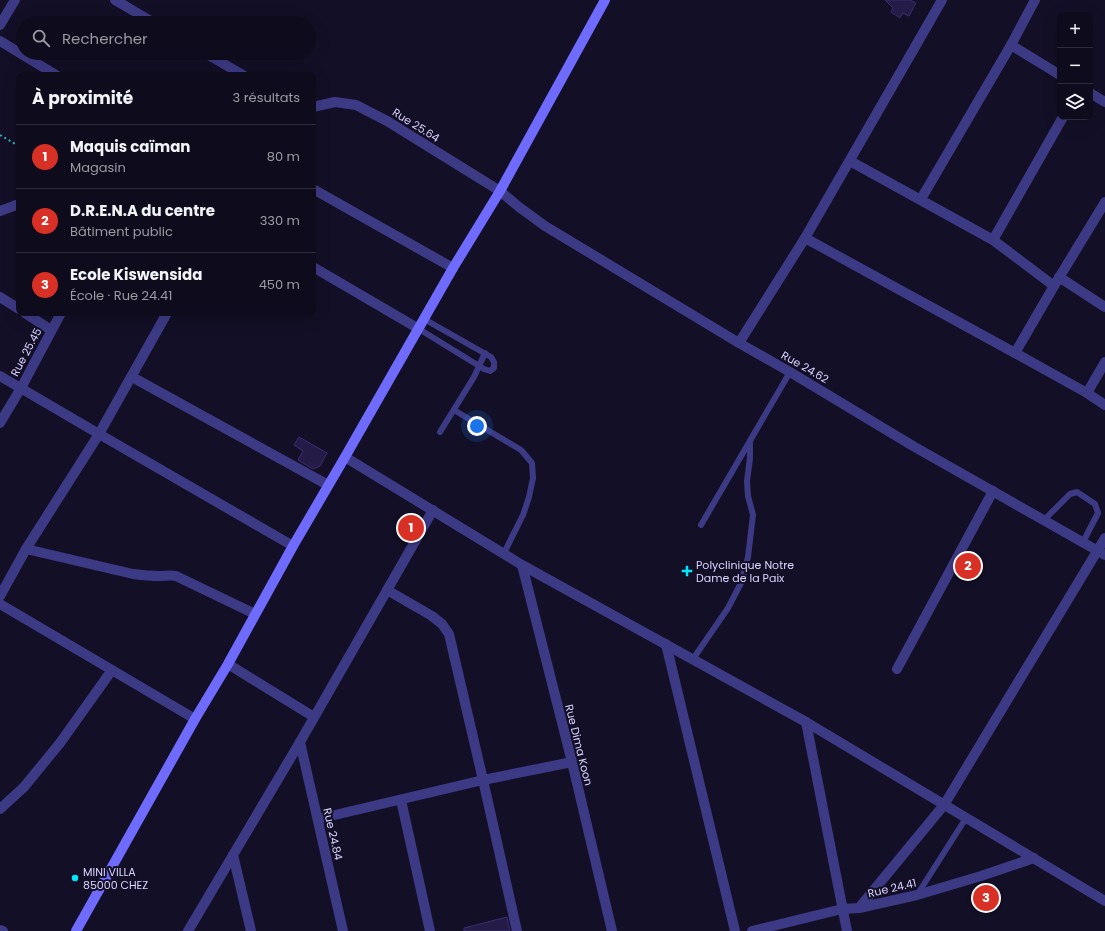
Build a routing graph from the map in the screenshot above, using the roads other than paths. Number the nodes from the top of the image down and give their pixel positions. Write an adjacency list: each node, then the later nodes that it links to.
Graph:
1 (15, 0): 7 (street)
2 (115, 0): 6 (street)
3 (605, 0): 22 (street)
4 (942, 0): 20 (street)
5 (1035, 0): 9 (street)
6 (142, 16)
7 (0, 25)
8 (0, 41): 10 (street)
9 (1011, 45): 15 (street); 23 (street)
10 (16, 51)
11 (31, 60): 13 (street)
12 (217, 60): 14 (street)
13 (51, 72)
14 (238, 72)
15 (1057, 73)
16 (1093, 95): 17 (street)
17 (1105, 102)
18 (316, 106): 22 (street, Rue 25.64)
19 (1061, 120): 28 (street)
20 (850, 161): 23 (street); 27 (street)
21 (316, 191): 29 (street)
22 (500, 191): 29 (street); 41 (street, Rue 24.62)
23 (921, 199): 28 (street)
24 (1105, 202): 31 (street)
25 (16, 205): 26 (street)
26 (0, 211)
27 (805, 238): 41 (street); 43 (street)
28 (993, 240): 31 (street)
29 (453, 268): 38 (street)
30 (316, 269): 39 (street)
31 (1056, 282): 33 (street); 43 (street)
32 (0, 297): 34 (street)
33 (1105, 307)
34 (16, 308)
35 (29, 316): 40 (street)
36 (59, 316): 40 (street, Rue 25.45)
37 (165, 316): 48 (street)
38 (424, 319): 39 (street); 42 (lane)
39 (419, 329): 45 (lane); 57 (street)
40 (52, 330): 49 (street, Rue 25.45)
41 (739, 343): 46 (street, Rue 24.62)
42 (485, 353): 45 (lane); 45 (lane)
43 (1015, 353): 50 (street)
44 (1105, 362): 50 (street)
45 (479, 366): 52 (lane)
46 (790, 372): 56 (lane); 59 (street, Rue 24.62)
47 (0, 376): 49 (street)
48 (132, 376): 55 (street); 58 (street)
49 (21, 388): 53 (street, Rue 25.45); 55 (street)
50 (1087, 393): 51 (street)
51 (1105, 405)
52 (454, 410): 54 (lane); 67 (lane)
53 (0, 423)
54 (440, 432)
55 (99, 434): 65 (street); 66 (street)
56 (750, 441): 62 (lane); 75 (lane)
57 (345, 457): 58 (street); 60 (street)
58 (328, 485): 65 (street)
59 (993, 491): 61 (street, Rue 24.62); 77 (street)
60 (433, 510): 67 (street); 70 (street)
61 (1044, 520): 64 (street, Rue 24.62); 64 (lane)
62 (701, 525)
63 (1105, 538): 68 (street)
64 (1083, 542): 68 (street, Rue 24.62)
65 (293, 546): 73 (street)
66 (26, 549): 71 (street); 73 (street)
67 (504, 553): 69 (street)
68 (1101, 553): 86 (street)
69 (522, 565): 74 (street); 83 (street, Rue Dima Koon)
70 (387, 590): 79 (street); 84 (street)
71 (0, 596)
72 (0, 604): 78 (street)
73 (255, 614): 76 (street)
74 (666, 644): 75 (street); 105 (street)
75 (694, 659): 81 (street)
76 (228, 664): 79 (street); 80 (street)
77 (897, 669)
78 (112, 670): 80 (street); 87 (street)
79 (314, 717): 82 (street)
80 (195, 719): 98 (street)
81 (806, 722): 86 (street); 95 (street)
82 (300, 742): 89 (street, Rue 24.84); 90 (street)
83 (572, 762): 84 (street); 104 (street, Rue Dima Koon)
84 (483, 780): 85 (street); 103 (street)
85 (401, 800): 89 (street); 102 (street)
86 (944, 805): 88 (street); 94 (street)
87 (0, 809)
88 (966, 818): 91 (street); 92 (lane)
89 (318, 819): 101 (street, Rue 24.84)
90 (233, 855): 99 (street); 100 (street)
91 (1034, 858): 92 (street, Rue 24.41); 93 (street)
92 (917, 895): 94 (street, Rue 24.41)
93 (1105, 900)
94 (859, 908): 95 (street, Rue 24.41)
95 (842, 909): 106 (street, Rue 24.41); 107 (street)
96 (0, 930): 97 (street)
97 (3, 931)
98 (76, 931)
99 (188, 931)
100 (251, 931)
101 (343, 931)
102 (430, 931)
103 (517, 931)
104 (612, 931)
105 (735, 931)
106 (752, 931)
107 (847, 931)

